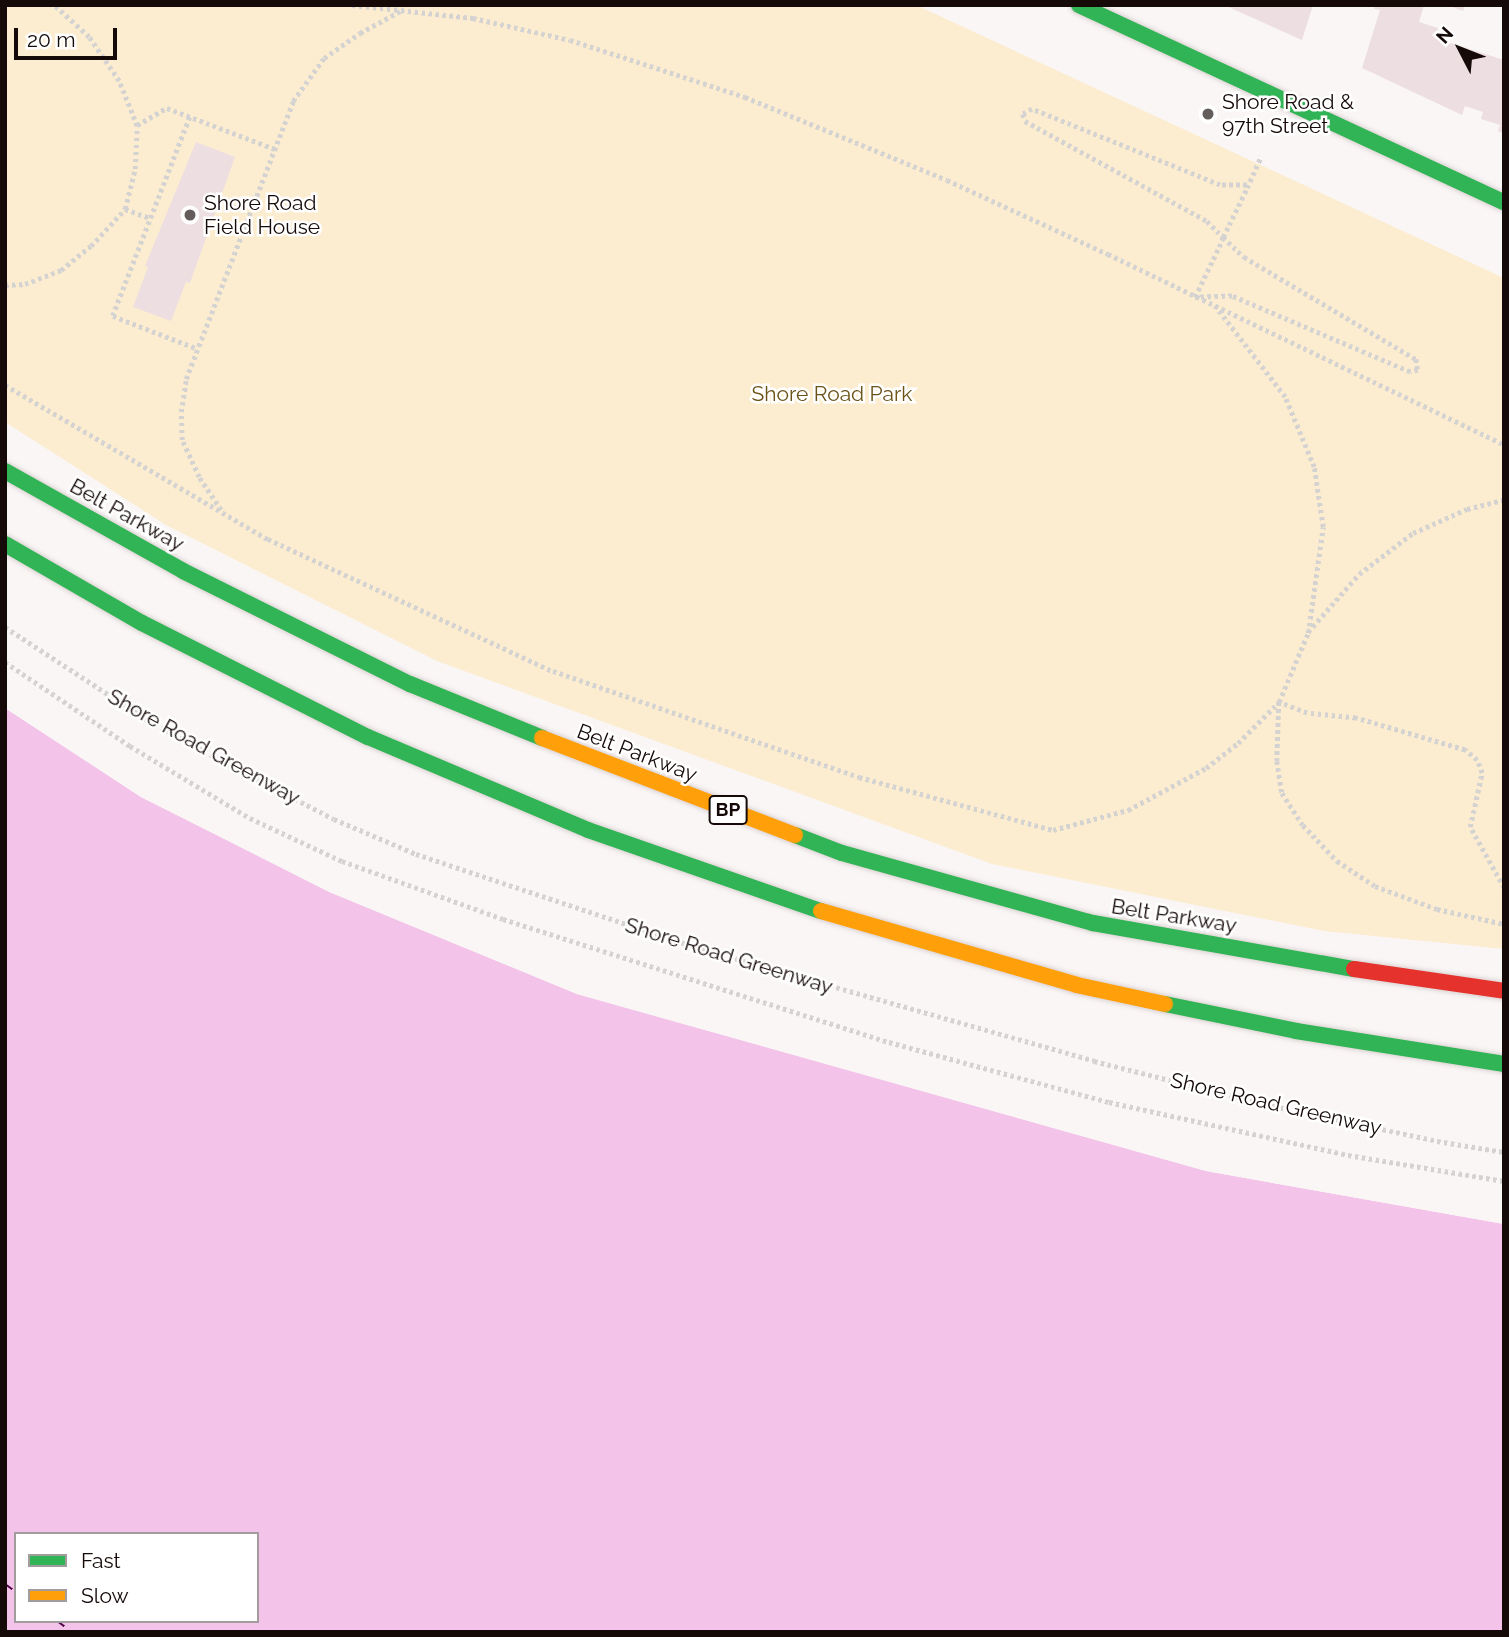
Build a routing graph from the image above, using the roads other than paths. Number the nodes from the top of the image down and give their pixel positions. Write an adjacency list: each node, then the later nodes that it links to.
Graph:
1 (1079, 5): 2 (main road)
2 (1504, 202)
3 (5, 471): 5 (main road, Belt Parkway / BP)
4 (5, 544): 8 (main road)
5 (1442, 984): 6 (main road); 7 (main road, Belt Parkway / BP)
6 (1504, 984)
7 (1504, 991)
8 (1504, 1064)

